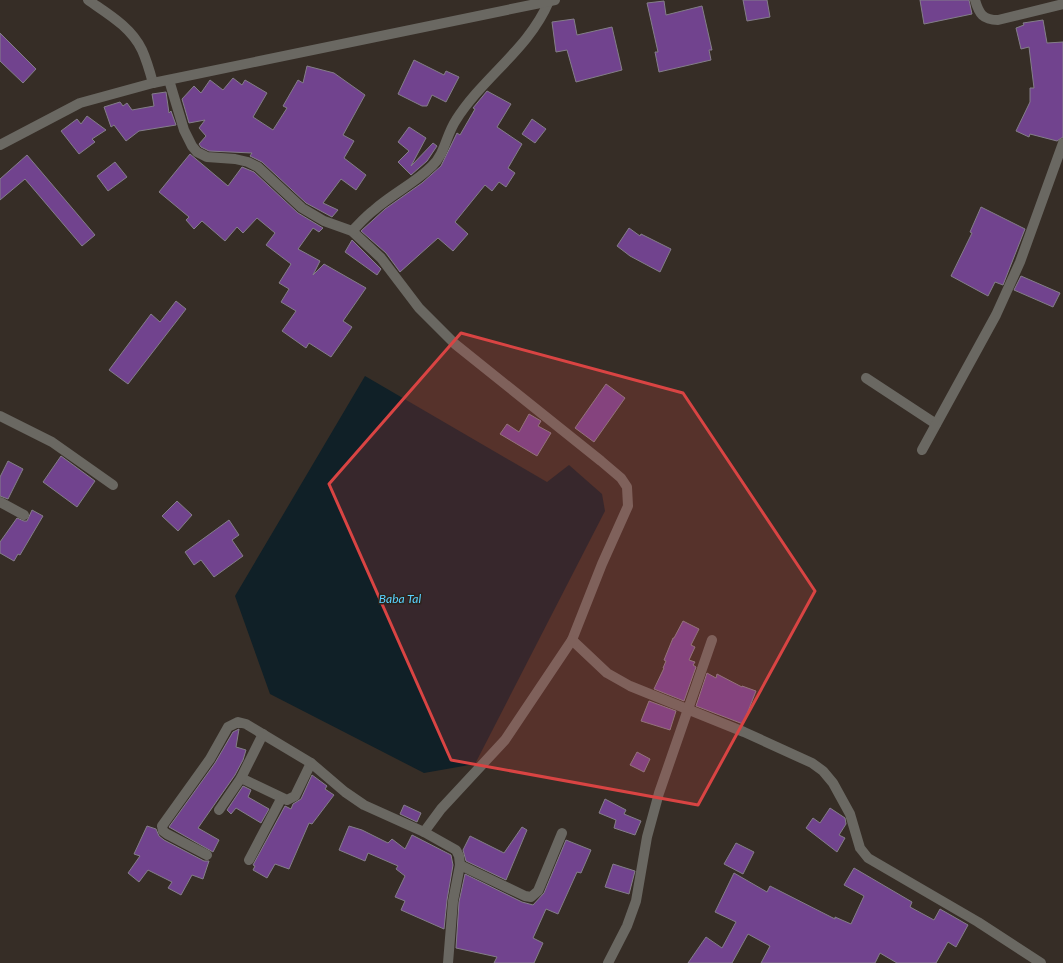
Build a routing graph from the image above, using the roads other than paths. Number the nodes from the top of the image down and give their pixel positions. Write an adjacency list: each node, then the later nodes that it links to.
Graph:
1 (88, 0): 6 (street)
2 (975, 0): 4 (street)
3 (552, 1): 5 (street); 9 (street)
4 (1063, 4)
5 (169, 80): 6 (street); 9 (street)
6 (154, 83): 8 (street)
7 (1063, 143): 12 (street)
8 (0, 145)
9 (352, 231): 17 (street)
10 (866, 378): 12 (street)
11 (0, 416): 14 (street)
12 (936, 424): 13 (street)
13 (922, 450)
14 (113, 485)
15 (0, 502): 16 (street)
16 (24, 515)
17 (572, 640): 19 (street); 25 (street)
18 (712, 640): 19 (street)
19 (689, 709): 31 (street); 32 (street)
20 (263, 734): 21 (street); 22 (street); 27 (street)
21 (311, 763): 23 (street); 25 (street)
22 (241, 778): 23 (street); 24 (street)
23 (281, 799): 28 (street)
24 (219, 810)
25 (424, 832): 29 (street)
26 (562, 833): 29 (street)
27 (206, 855)
28 (249, 860)
29 (460, 865): 30 (street)
30 (448, 963)
31 (608, 963)
32 (1041, 963)

